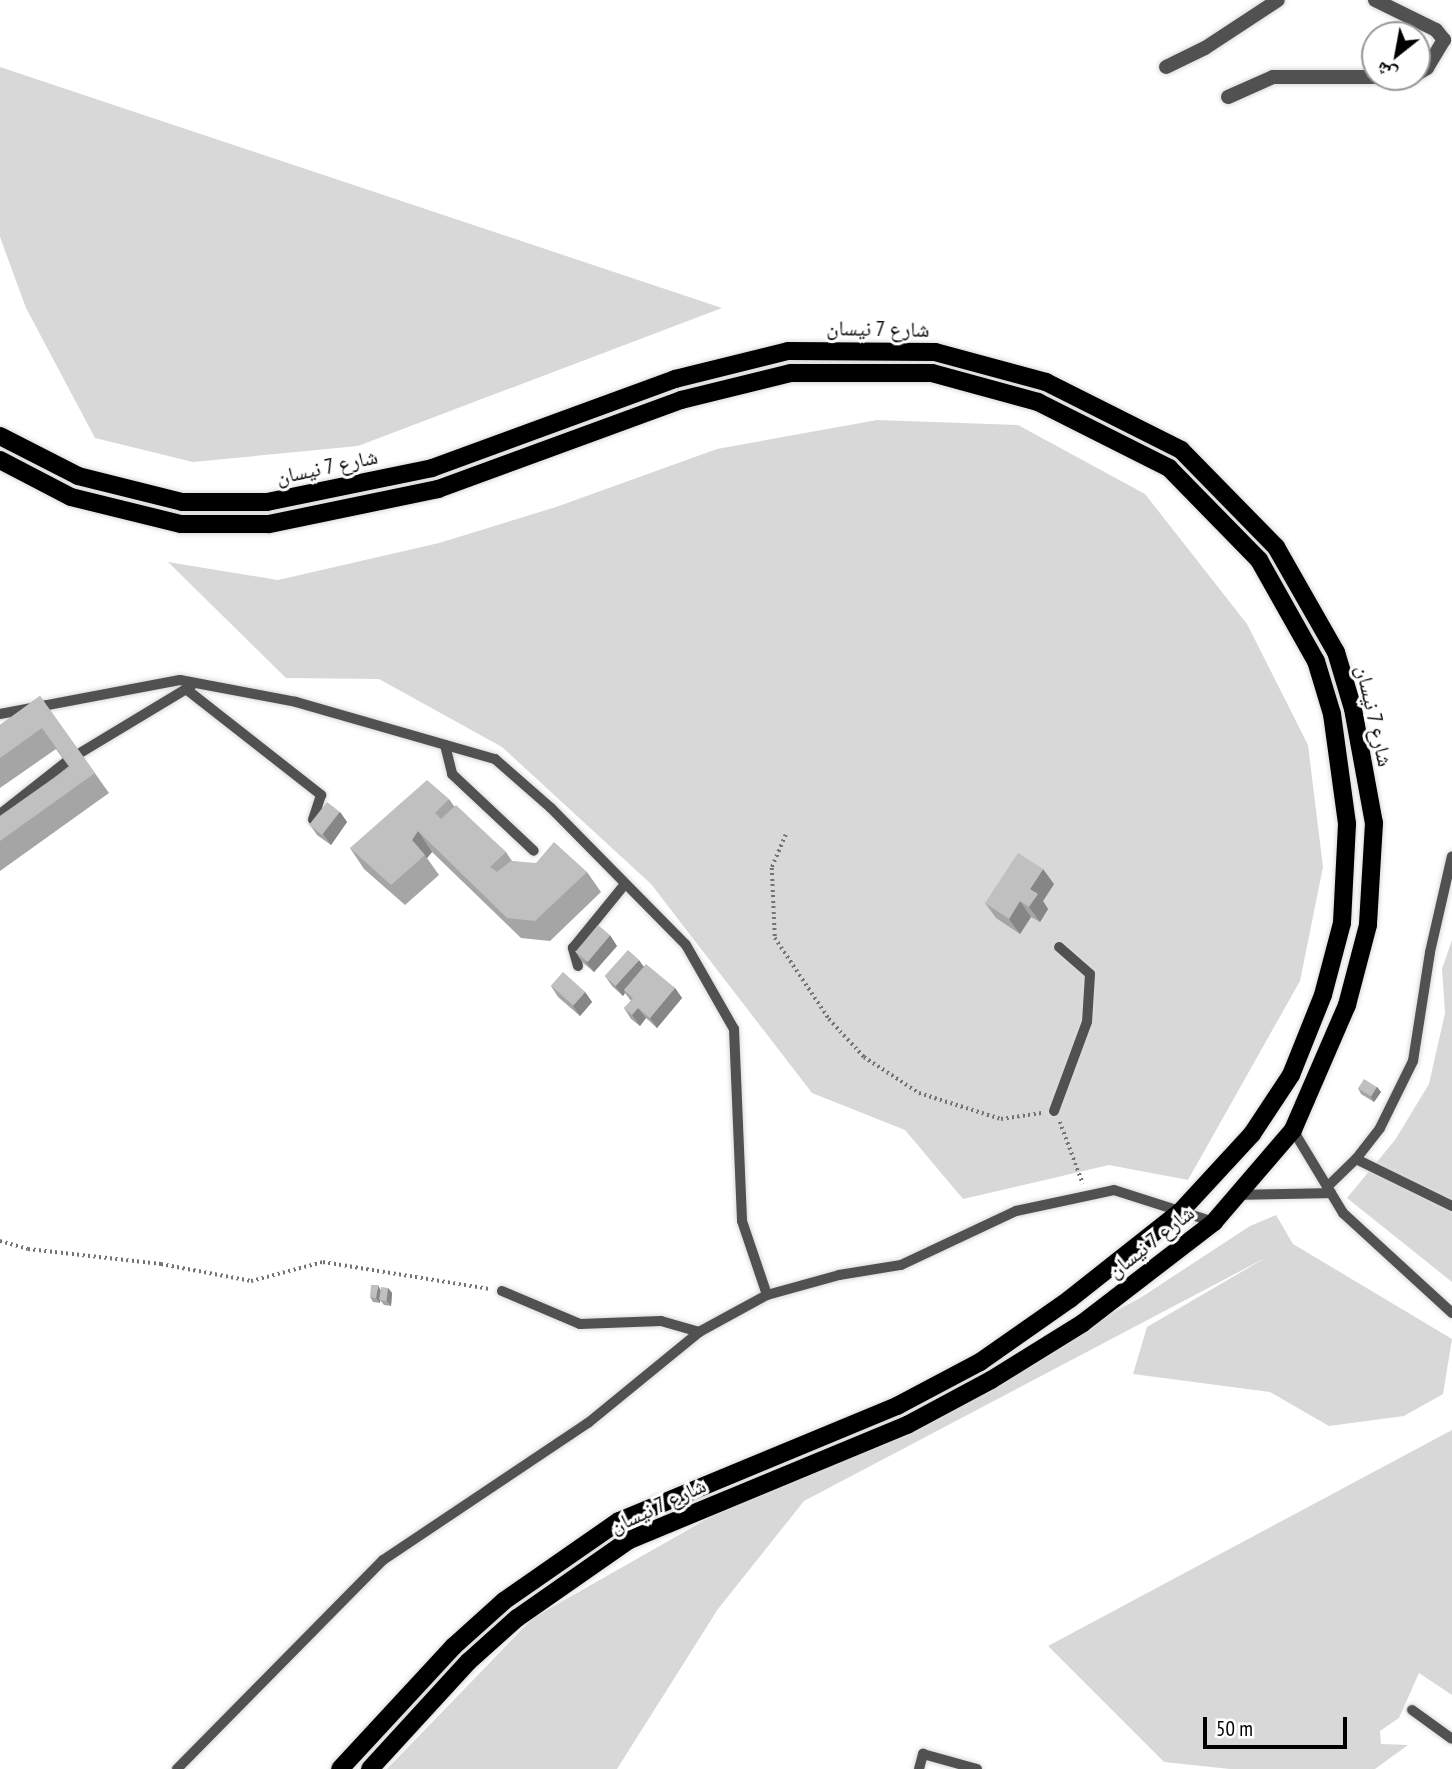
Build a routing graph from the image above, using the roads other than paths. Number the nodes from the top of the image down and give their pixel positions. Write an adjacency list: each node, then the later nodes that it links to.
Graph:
1 (1278, 0): 5 (street)
2 (1375, 0): 3 (street)
3 (1448, 40): 4 (street)
4 (1431, 63)
5 (1166, 67)
6 (1361, 77): 7 (street)
7 (1227, 96)
8 (0, 436): 23 (main road, شارع 7 نيسان)
9 (0, 460): 28 (main road, شارع 7 نيسان)
10 (191, 686): 11 (lane); 12 (lane); 13 (lane); 16 (lane)
11 (0, 714)
12 (445, 745): 17 (lane); 19 (lane)
13 (80, 752)
14 (66, 762): 15 (lane)
15 (0, 814)
16 (313, 820)
17 (534, 851)
18 (1452, 856): 24 (lane)
19 (625, 884): 21 (lane); 31 (lane)
20 (1059, 947): 22 (lane)
21 (578, 966)
22 (1054, 1111)
23 (1293, 1130): 25 (lane); 26 (main road, شارع 7 نيسان)
24 (1356, 1159): 25 (lane); 27 (lane)
25 (1329, 1190): 26 (lane); 32 (lane)
26 (1237, 1195): 29 (main road, شارع 7 نيسان)
27 (1452, 1206)
28 (1180, 1212): 29 (lane); 31 (lane); 37 (main road, شارع 7 نيسان)
29 (1214, 1222): 38 (main road, شارع 7 نيسان)
30 (502, 1291): 33 (lane)
31 (767, 1295): 33 (lane)
32 (1452, 1313)
33 (699, 1332): 36 (lane)
34 (1412, 1710): 35 (lane)
35 (1452, 1739)
36 (177, 1769)
37 (341, 1769)
38 (370, 1769)
39 (919, 1769): 40 (lane)
40 (977, 1769)

